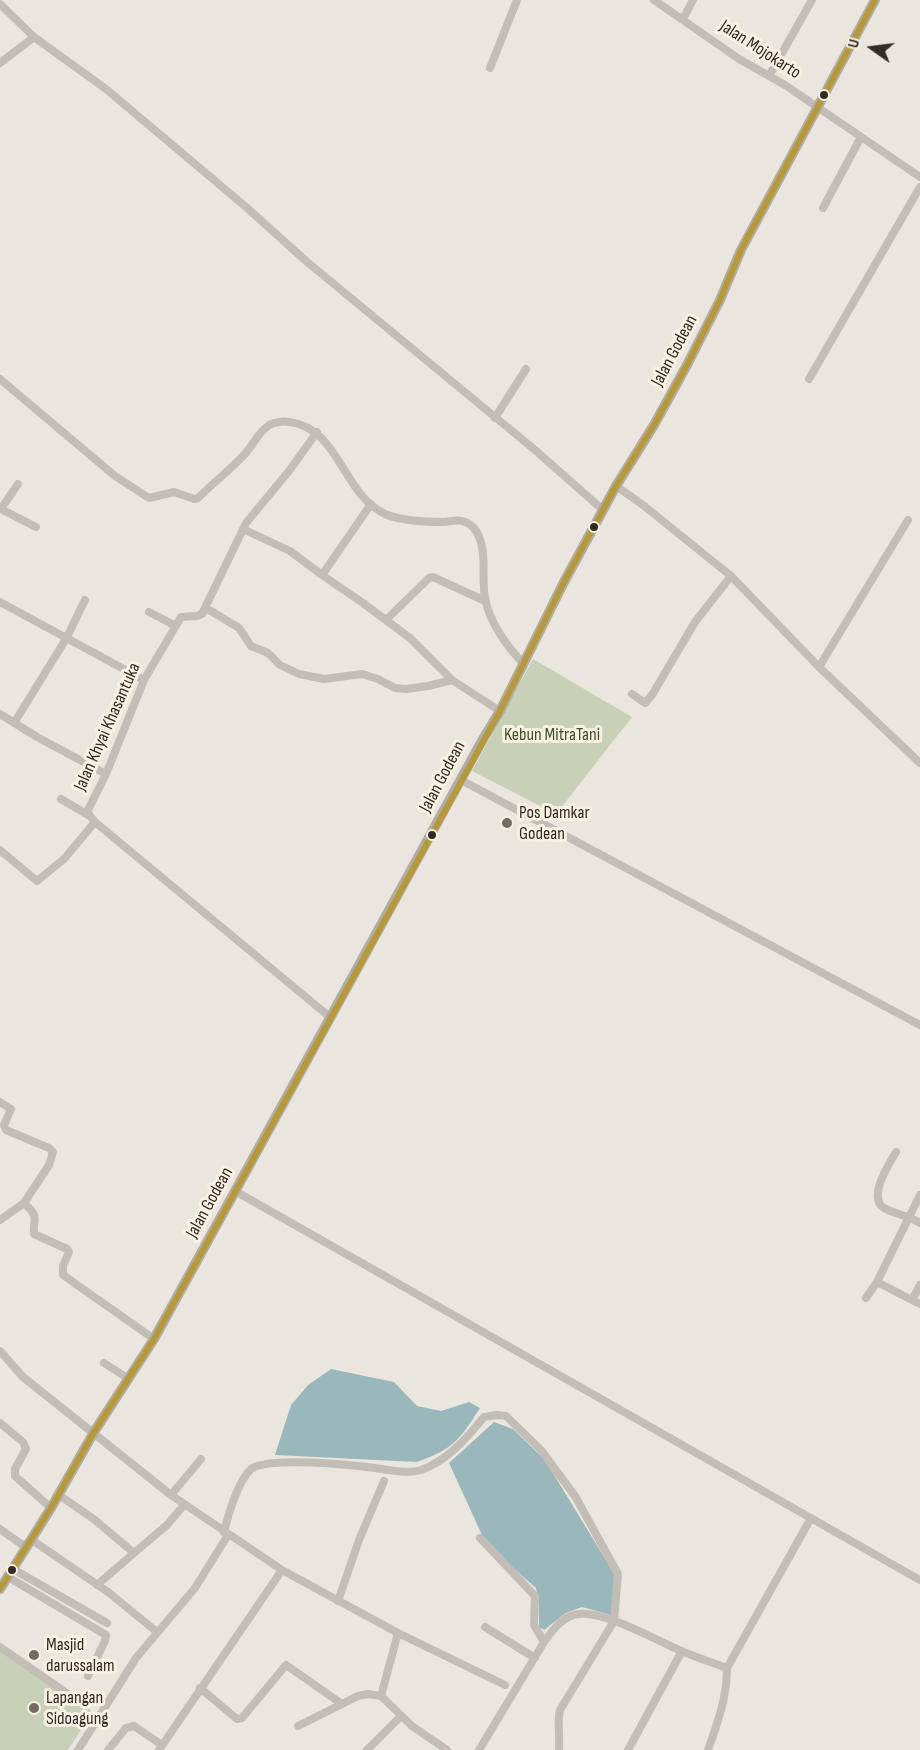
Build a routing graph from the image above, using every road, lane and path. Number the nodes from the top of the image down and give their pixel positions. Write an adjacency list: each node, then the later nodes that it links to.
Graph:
1 (517, 0): 10 (street)
2 (654, 0): 7 (street, Jalan Mojokarto)
3 (693, 0): 7 (street)
4 (812, 0): 11 (street)
5 (875, 0): 12 (main road, Jalan Godean)
6 (0, 4): 8 (street)
7 (683, 19): 11 (street, Jalan Mojokarto)
8 (34, 37): 9 (street); 20 (street)
9 (0, 63)
10 (490, 68)
11 (769, 76): 12 (street, Jalan Mojokarto)
12 (818, 108): 13 (street, Jalan Mojokarto); 23 (main road, Jalan Godean)
13 (861, 138): 14 (street, Jalan Mojokarto); 16 (street)
14 (920, 177)
15 (920, 187): 19 (street)
16 (823, 208)
17 (526, 369): 20 (street)
18 (0, 379): 21 (street)
19 (809, 379)
20 (495, 418): 26 (street)
21 (317, 432): 24 (street); 29 (street)
22 (18, 484): 25 (street)
23 (616, 486): 26 (main road, Jalan Godean); 31 (street)
24 (371, 504): 30 (street); 33 (street)
25 (0, 509): 28 (street)
26 (603, 510): 40 (main road, Jalan Godean)
27 (908, 520): 41 (street)
28 (36, 527)
29 (243, 529): 30 (street); 35 (street)
30 (322, 575): 37 (street)
31 (731, 576): 41 (street); 44 (street)
32 (85, 600): 39 (street)
33 (485, 601): 37 (street); 40 (street)
34 (0, 602): 39 (street)
35 (206, 608): 38 (street); 43 (street)
36 (149, 612): 38 (street)
37 (386, 620): 43 (street)
38 (176, 626): 42 (street, Jalan Khyai Khasantuka)
39 (66, 639): 42 (street); 47 (street)
40 (524, 664): 45 (main road, Jalan Godean)
41 (819, 667): 48 (street)
42 (144, 680): 49 (street, Jalan Khyai Khasantuka)
43 (452, 680): 45 (street)
44 (632, 694)
45 (500, 711): 50 (main road, Jalan Godean)
46 (1, 717): 47 (street)
47 (14, 723): 49 (street)
48 (920, 763)
49 (106, 774): 52 (street, Jalan Khyai Khasantuka)
50 (461, 780): 55 (main road, Jalan Godean); 56 (street)
51 (61, 799): 52 (street)
52 (88, 815): 53 (street, Jalan Khyai Khasantuka)
53 (95, 822): 54 (street); 55 (street, Jalan Khyai Khasantuka)
54 (0, 850)
55 (331, 1018): 59 (main road, Jalan Godean)
56 (920, 1025)
57 (0, 1102): 61 (street)
58 (896, 1152): 62 (street)
59 (235, 1191): 69 (main road, Jalan Godean); 81 (street)
60 (920, 1195): 62 (street)
61 (24, 1203): 63 (street); 69 (street)
62 (910, 1217): 64 (street); 65 (street)
63 (0, 1220)
64 (920, 1222)
65 (877, 1282): 67 (street); 68 (street)
66 (920, 1285): 68 (street)
67 (866, 1298)
68 (916, 1302)
69 (154, 1339): 72 (main road, Jalan Godean)
70 (0, 1351): 74 (street)
71 (104, 1363): 72 (street)
72 (129, 1379): 74 (main road, Jalan Godean)
73 (0, 1423): 80 (street)
74 (94, 1432): 77 (main road, Jalan Godean); 78 (street)
75 (201, 1459): 78 (street)
76 (384, 1481): 92 (street)
77 (59, 1495): 80 (main road, Jalan Godean); 86 (street)
78 (171, 1495): 79 (street)
79 (184, 1505): 83 (street); 86 (street)
80 (51, 1508): 85 (main road, Jalan Godean)
81 (811, 1518): 89 (street); 102 (street)
82 (0, 1529): 85 (street)
83 (226, 1534): 87 (street); 93 (street); 96 (street)
84 (480, 1538): 98 (street)
85 (29, 1544): 88 (main road, Jalan Godean); 90 (street)
86 (134, 1553): 90 (street)
87 (282, 1570): 92 (street); 105 (street)
88 (11, 1573): 91 (main road, Jalan Godean); 94 (street); 103 (street)
89 (920, 1580)
90 (97, 1585): 96 (street)
91 (0, 1589)
92 (338, 1601): 97 (street)
93 (614, 1621): 98 (street); 100 (street); 117 (street)
94 (107, 1623)
95 (485, 1627): 101 (street)
96 (157, 1632): 112 (street)
97 (398, 1633): 104 (street); 106 (street)
98 (544, 1642): 101 (street)
99 (0, 1647): 107 (street)
100 (682, 1651): 102 (street); 118 (street)
101 (535, 1658): 116 (street)
102 (727, 1668): 119 (street)
103 (88, 1676)
104 (505, 1685)
105 (200, 1688): 108 (street); 111 (street)
106 (381, 1696): 108 (street); 109 (street)
107 (81, 1703)
108 (342, 1704): 110 (street)
109 (401, 1716): 114 (street); 115 (street)
110 (298, 1726)
111 (160, 1747): 113 (street)
112 (78, 1750)
113 (108, 1750)
114 (367, 1750)
115 (447, 1750)
116 (478, 1750)
117 (559, 1750)
118 (628, 1750)
119 (708, 1750)

